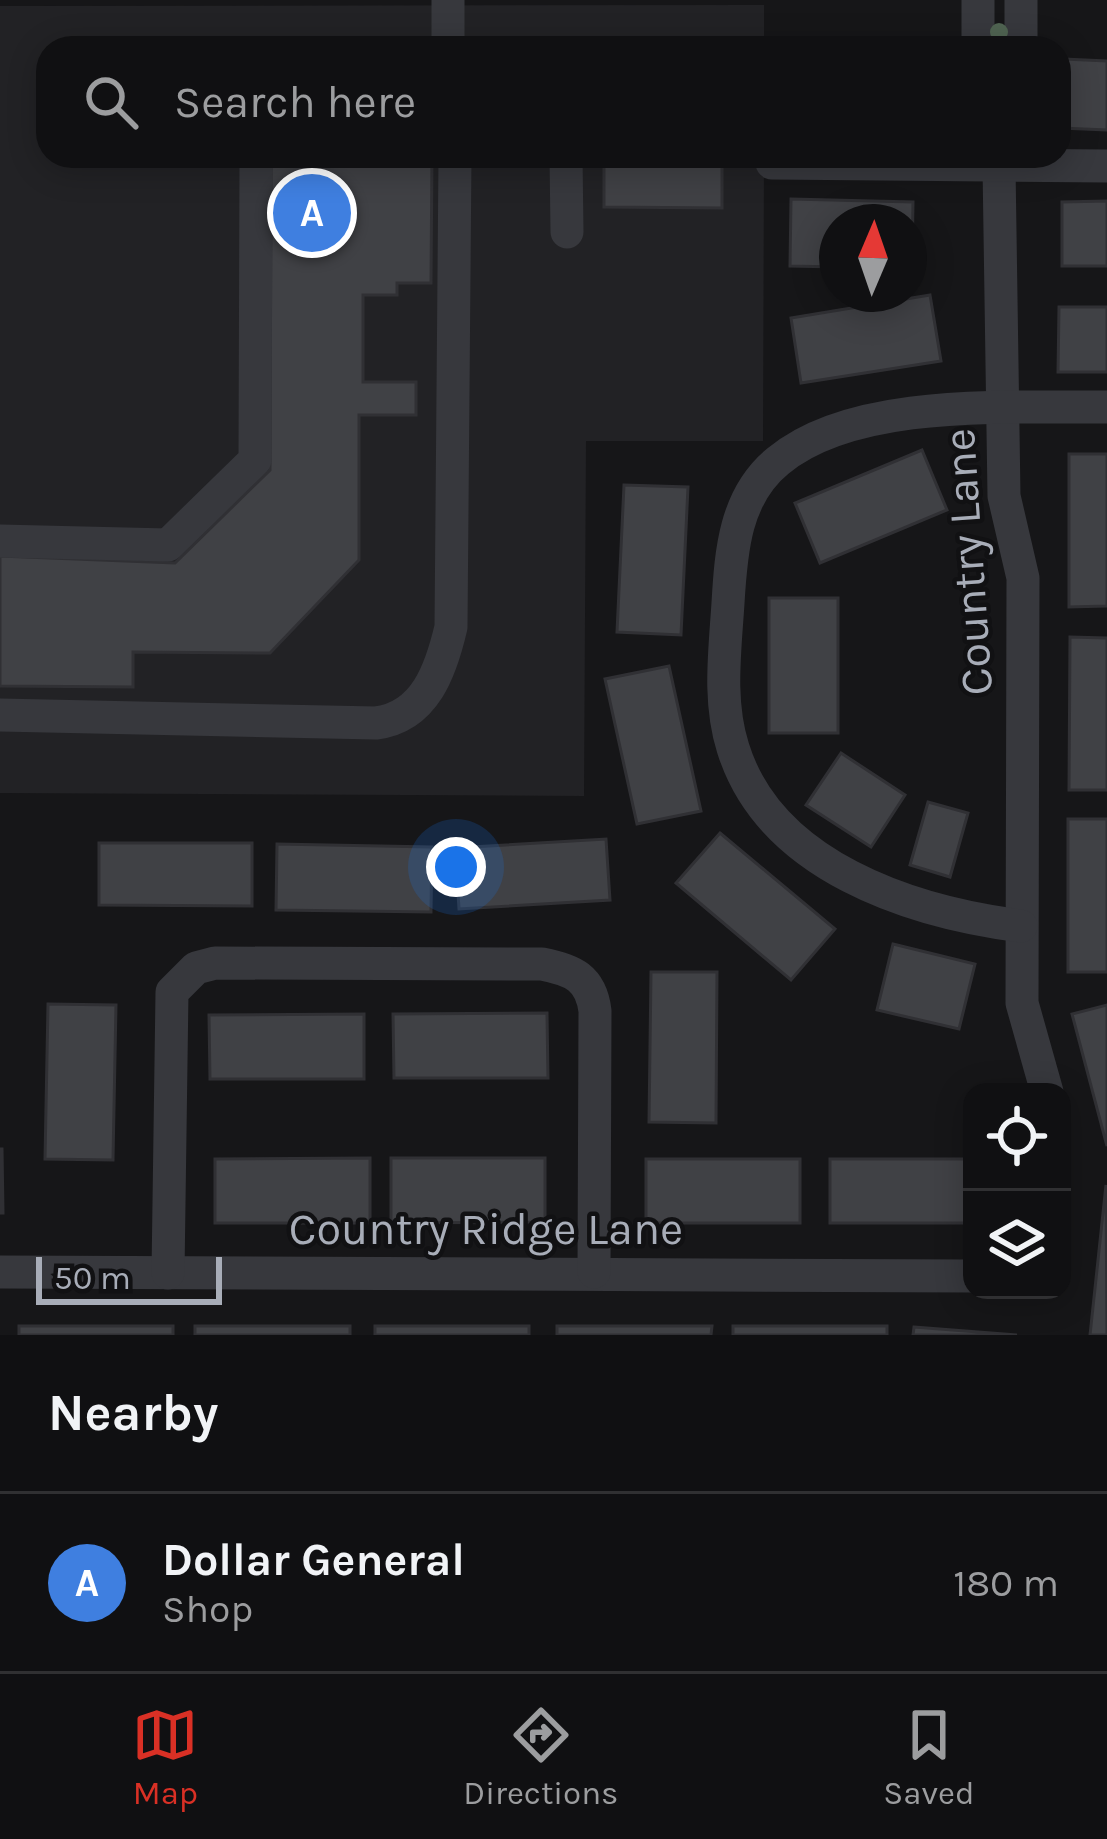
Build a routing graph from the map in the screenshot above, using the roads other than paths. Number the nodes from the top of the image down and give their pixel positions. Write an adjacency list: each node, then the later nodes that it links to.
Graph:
1 (448, 0): 4 (street)
2 (978, 0): 5 (street)
3 (1022, 0): 6 (street)
4 (448, 36)
5 (978, 36)
6 (1021, 36)
7 (1071, 164): 8 (street)
8 (1107, 166)
9 (256, 168): 16 (street)
10 (455, 168): 17 (street)
11 (566, 168): 13 (street)
12 (999, 168): 15 (street, Country Lane)
13 (567, 232)
14 (1107, 407): 15 (street)
15 (1003, 409): 18 (street, Country Lane); 18 (street)
16 (0, 542)
17 (0, 715)
18 (1021, 926): 19 (street, Country Lane)
19 (1044, 1083)
20 (0, 1272): 22 (street, Country Ridge Lane)
21 (594, 1272): 22 (street, Country Ridge Lane); 22 (street); 23 (street, Country Ridge Lane)
22 (168, 1273)
23 (963, 1276)

